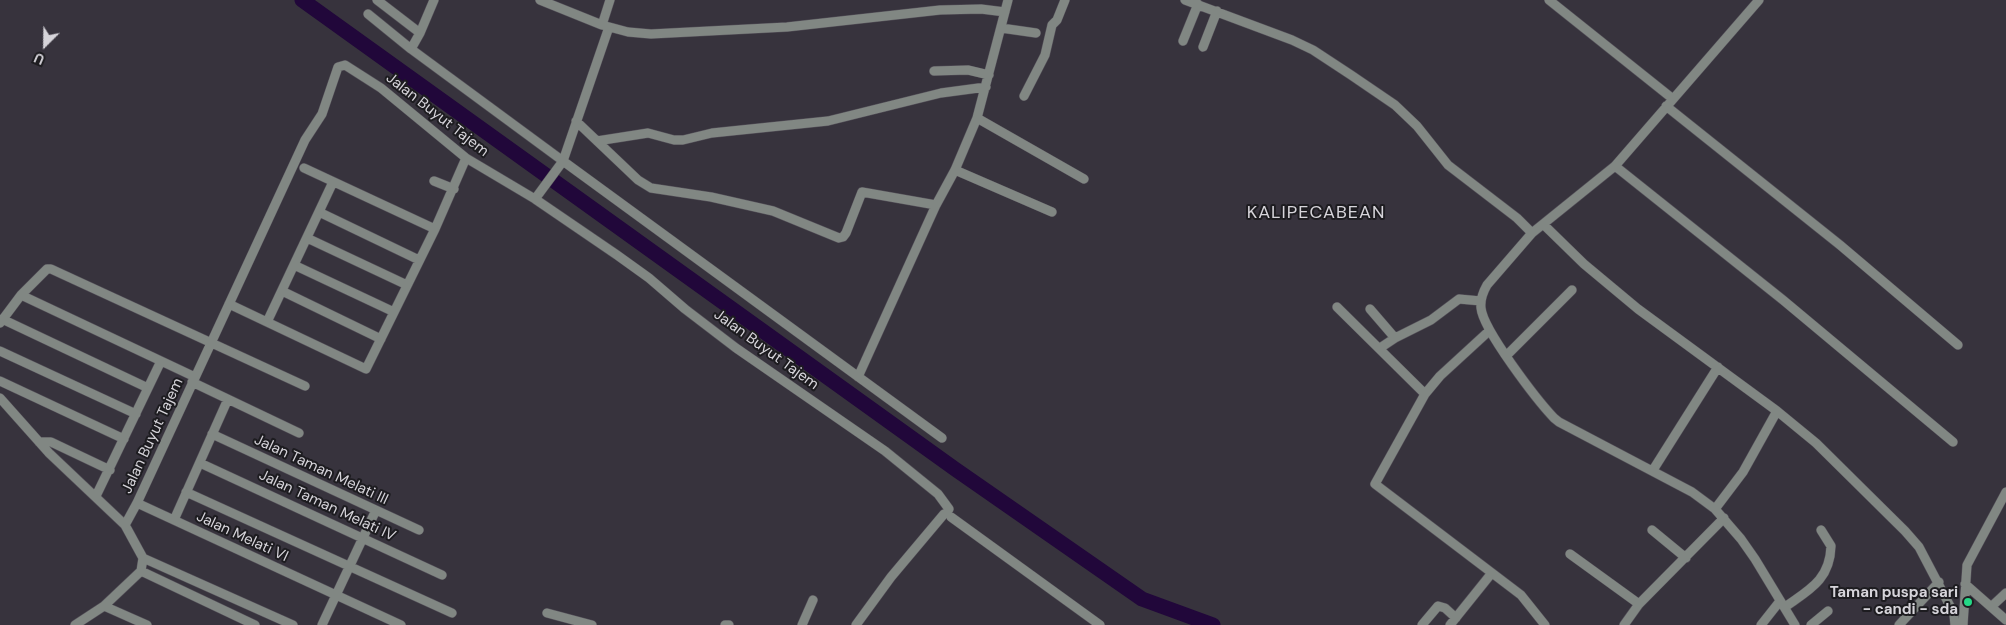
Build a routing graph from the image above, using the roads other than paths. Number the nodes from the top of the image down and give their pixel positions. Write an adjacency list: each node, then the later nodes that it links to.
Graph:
1 (376, 0): 16 (street)
2 (434, 0): 16 (street)
3 (540, 0): 14 (street)
4 (610, 0): 14 (street)
5 (1008, 0): 12 (street)
6 (1065, 0): 24 (street)
7 (1185, 0): 10 (street)
8 (1549, 0): 25 (street)
9 (1759, 0): 25 (street)
10 (1198, 4): 11 (street); 18 (street)
11 (1217, 11): 19 (street); 45 (street)
12 (1005, 12): 14 (street); 15 (street)
13 (368, 14): 20 (street)
14 (606, 26): 28 (street)
15 (1001, 28): 17 (street); 22 (street)
16 (420, 33): 20 (street)
17 (1036, 33)
18 (1182, 41)
19 (1203, 47)
20 (411, 49): 31 (street)
21 (934, 71): 22 (street)
22 (989, 75): 23 (street)
23 (986, 87): 27 (street); 29 (street)
24 (1024, 96)
25 (1673, 99): 26 (street)
26 (1666, 106): 32 (street); 64 (street)
27 (977, 118): 34 (street); 35 (street)
28 (576, 122): 29 (street); 31 (street)
29 (598, 141): 40 (street)
30 (466, 158): 38 (street); 39 (street, Jalan Buyut Tajem); 54 (street, Jalan Buyut Tajem)
31 (562, 162): 39 (street); 70 (street)
32 (1615, 166): 43 (street); 85 (street)
33 (304, 168): 37 (street)
34 (955, 170): 40 (street); 42 (street)
35 (1084, 179)
36 (434, 181): 38 (street)
37 (333, 182): 41 (street); 44 (street)
38 (454, 189): 44 (street)
39 (537, 196): 95 (street, Jalan Buyut Tajem)
40 (936, 204): 70 (street)
41 (319, 212): 46 (street); 47 (street)
42 (1052, 212)
43 (1544, 226): 45 (street); 69 (street)
44 (435, 229): 47 (street)
45 (1532, 233): 53 (street)
46 (307, 238): 48 (street); 49 (street)
47 (420, 260): 49 (street)
48 (294, 265): 51 (street); 57 (street)
49 (407, 285): 57 (street)
50 (1572, 290): 67 (street)
51 (282, 291): 59 (street); 62 (street)
52 (21, 296): 58 (street); 63 (street); 68 (street)
53 (1481, 301): 60 (street); 61 (street)
54 (229, 304): 59 (street); 63 (street, Jalan Buyut Tajem)
55 (1337, 307): 65 (street)
56 (1370, 309): 61 (street)
57 (394, 312): 62 (street)
58 (1, 321): 74 (street)
59 (267, 322): 62 (street)
60 (1489, 331): 67 (street); 75 (street)
61 (1395, 338): 65 (street)
62 (381, 339)
63 (211, 342): 71 (street, Jalan Buyut Tajem); 73 (street)
64 (1958, 345)
65 (1380, 348): 75 (street)
66 (0, 351): 79 (street)
67 (1506, 355): 88 (street)
68 (161, 361): 71 (street); 74 (street)
69 (1718, 367): 78 (street); 88 (street)
70 (858, 377): 82 (street)
71 (193, 380): 77 (street); 92 (street, Jalan Buyut Tajem)
72 (0, 381): 83 (street)
73 (306, 386)
74 (148, 388): 79 (street)
75 (1425, 394): 108 (street)
76 (0, 398): 84 (street)
77 (228, 399): 80 (street); 81 (street)
78 (1777, 411): 94 (street); 110 (street)
79 (136, 414): 83 (street)
80 (300, 433)
81 (212, 434): 86 (street); 93 (street, Jalan Taman Melati III)
82 (942, 438)
83 (124, 439): 87 (street)
84 (40, 442): 87 (street); 91 (street)
85 (1953, 442)
86 (200, 463): 89 (street); 102 (street, Jalan Taman Melati IV)
87 (110, 470): 91 (street)
88 (1653, 470): 94 (street)
89 (186, 492): 97 (street); 106 (street)
90 (2006, 492): 111 (street)
91 (96, 496): 98 (street)
92 (137, 503): 97 (street, Jalan Melati VI); 98 (street, Jalan Buyut Tajem)
93 (376, 510): 99 (street, Jalan Taman Melati III); 102 (street)
94 (1715, 510): 96 (street)
95 (948, 514): 127 (street); 138 (street, Jalan Buyut Tajem)
96 (1724, 518): 105 (street); 116 (street)
97 (174, 520): 113 (street, Jalan Melati VI)
98 (125, 525): 104 (street)
99 (419, 530)
100 (1652, 530): 105 (street)
101 (1821, 530): 116 (street)
102 (363, 538): 106 (street); 109 (street, Jalan Taman Melati IV)
103 (1570, 554): 115 (street)
104 (144, 558): 107 (street); 131 (street)
105 (1686, 558): 115 (street)
106 (350, 566): 113 (street); 121 (street)
107 (141, 571): 117 (street); 125 (street)
108 (1491, 574): 126 (street); 140 (street)
109 (442, 575)
110 (1939, 582): 123 (street); 145 (street)
111 (1965, 584): 118 (street); 119 (street)
112 (2006, 593): 118 (street)
113 (336, 596): 132 (street); 133 (street, Jalan Melati VI)
114 (813, 600): 137 (street)
115 (1639, 604): 141 (street)
116 (1782, 604): 142 (street); 143 (street)
117 (104, 606): 128 (street); 129 (street)
118 (1992, 606): 124 (street)
119 (1965, 607): 123 (street); 147 (street)
120 (1828, 611): 144 (street)
121 (452, 613)
122 (547, 613): 134 (street)
123 (1954, 615): 146 (street)
124 (2006, 620)
125 (235, 621): 130 (street)
126 (1453, 621): 139 (street)
127 (860, 624)
128 (76, 625)
129 (147, 625)
130 (255, 625)
131 (293, 625)
132 (322, 625)
133 (401, 625)
134 (589, 625)
135 (725, 625): 136 (street)
136 (729, 625)
137 (802, 625)
138 (1100, 625)
139 (1422, 625)
140 (1545, 625)
141 (1624, 625)
142 (1761, 625)
143 (1795, 625)
144 (1811, 625)
145 (1900, 625)
146 (1955, 625)
147 (1964, 625)

